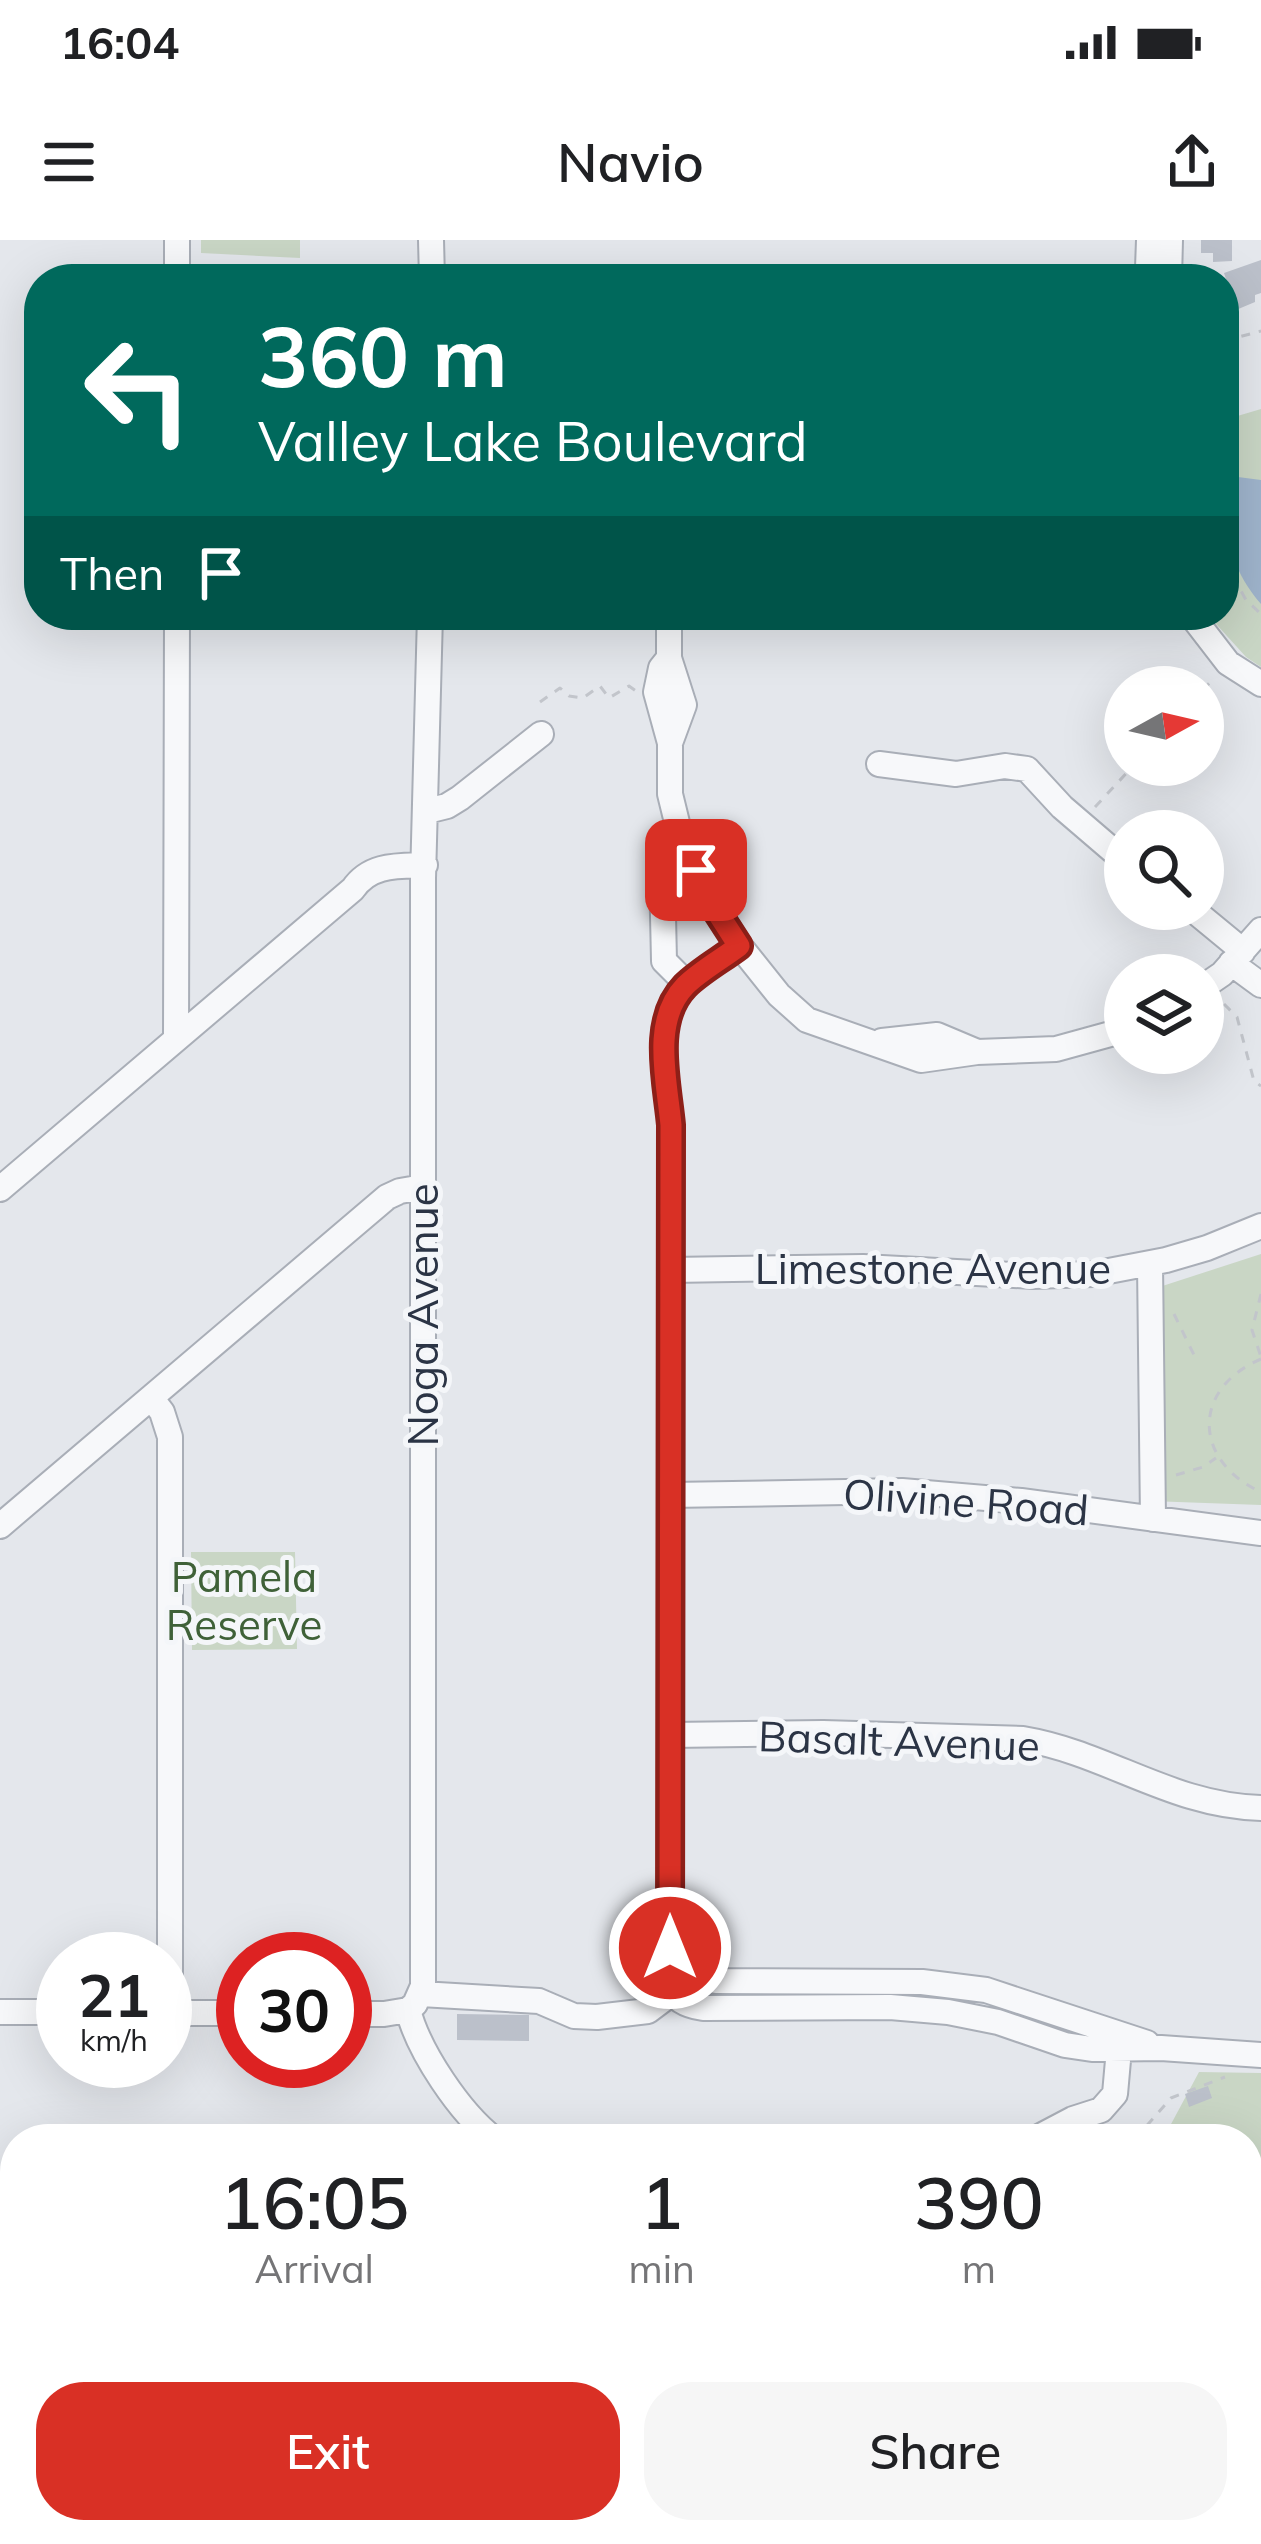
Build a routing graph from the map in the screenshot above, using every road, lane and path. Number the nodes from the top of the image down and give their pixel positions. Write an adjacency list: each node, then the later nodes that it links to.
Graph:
1 (1239, 587): 2 (path)
2 (1261, 614)
3 (177, 630): 27 (street)
4 (430, 630): 14 (street, Noga Avenue)
5 (669, 630): 20 (street)
6 (1203, 630): 7 (street)
7 (1261, 684)
8 (629, 686): 9 (path)
9 (540, 702)
10 (541, 734): 14 (street)
11 (879, 764): 15 (street)
12 (1115, 786): 13 (path)
13 (1094, 809)
14 (427, 811): 17 (street, Noga Avenue)
15 (1104, 843)
16 (662, 870): 23 (street)
17 (424, 872): 27 (street); 29 (street, Noga Avenue)
18 (1212, 930): 21 (street)
19 (1261, 930): 21 (street)
20 (739, 946): 23 (street); 26 (street)
21 (1237, 957): 22 (street); 24 (street)
22 (1224, 968)
23 (687, 985): 33 (street)
24 (1261, 985)
25 (1224, 1005): 28 (path)
26 (1104, 1036)
27 (176, 1039): 30 (street)
28 (1261, 1086)
29 (422, 1187): 38 (street); 50 (street, Noga Avenue)
30 (0, 1189)
31 (1261, 1226): 32 (street, Limestone Avenue)
32 (1150, 1264): 33 (street, Limestone Avenue); 40 (street)
33 (671, 1270): 42 (street)
34 (1261, 1294): 37 (path)
35 (1170, 1303): 36 (path)
36 (1194, 1355)
37 (1261, 1358): 39 (path)
38 (152, 1399): 44 (street); 48 (street)
39 (1217, 1457): 40 (path); 41 (path)
40 (1153, 1472): 43 (street)
41 (1261, 1492)
42 (670, 1496): 43 (street, Olivine Road); 46 (street)
43 (1153, 1519): 45 (street, Olivine Road)
44 (0, 1526)
45 (1261, 1533)
46 (671, 1735): 47 (street, Basalt Avenue); 49 (street)
47 (1261, 1808)
48 (168, 1932)
49 (678, 1982): 50 (street); 54 (street); 55 (street)
50 (414, 2002): 53 (street); 58 (street)
51 (0, 2012): 52 (street)
52 (36, 2012)
53 (372, 2014)
54 (1161, 2048): 55 (street); 56 (street)
55 (1119, 2049): 59 (street)
56 (1261, 2055)
57 (1227, 2076): 60 (path)
58 (477, 2124)
59 (1065, 2124)
60 (1148, 2124)

